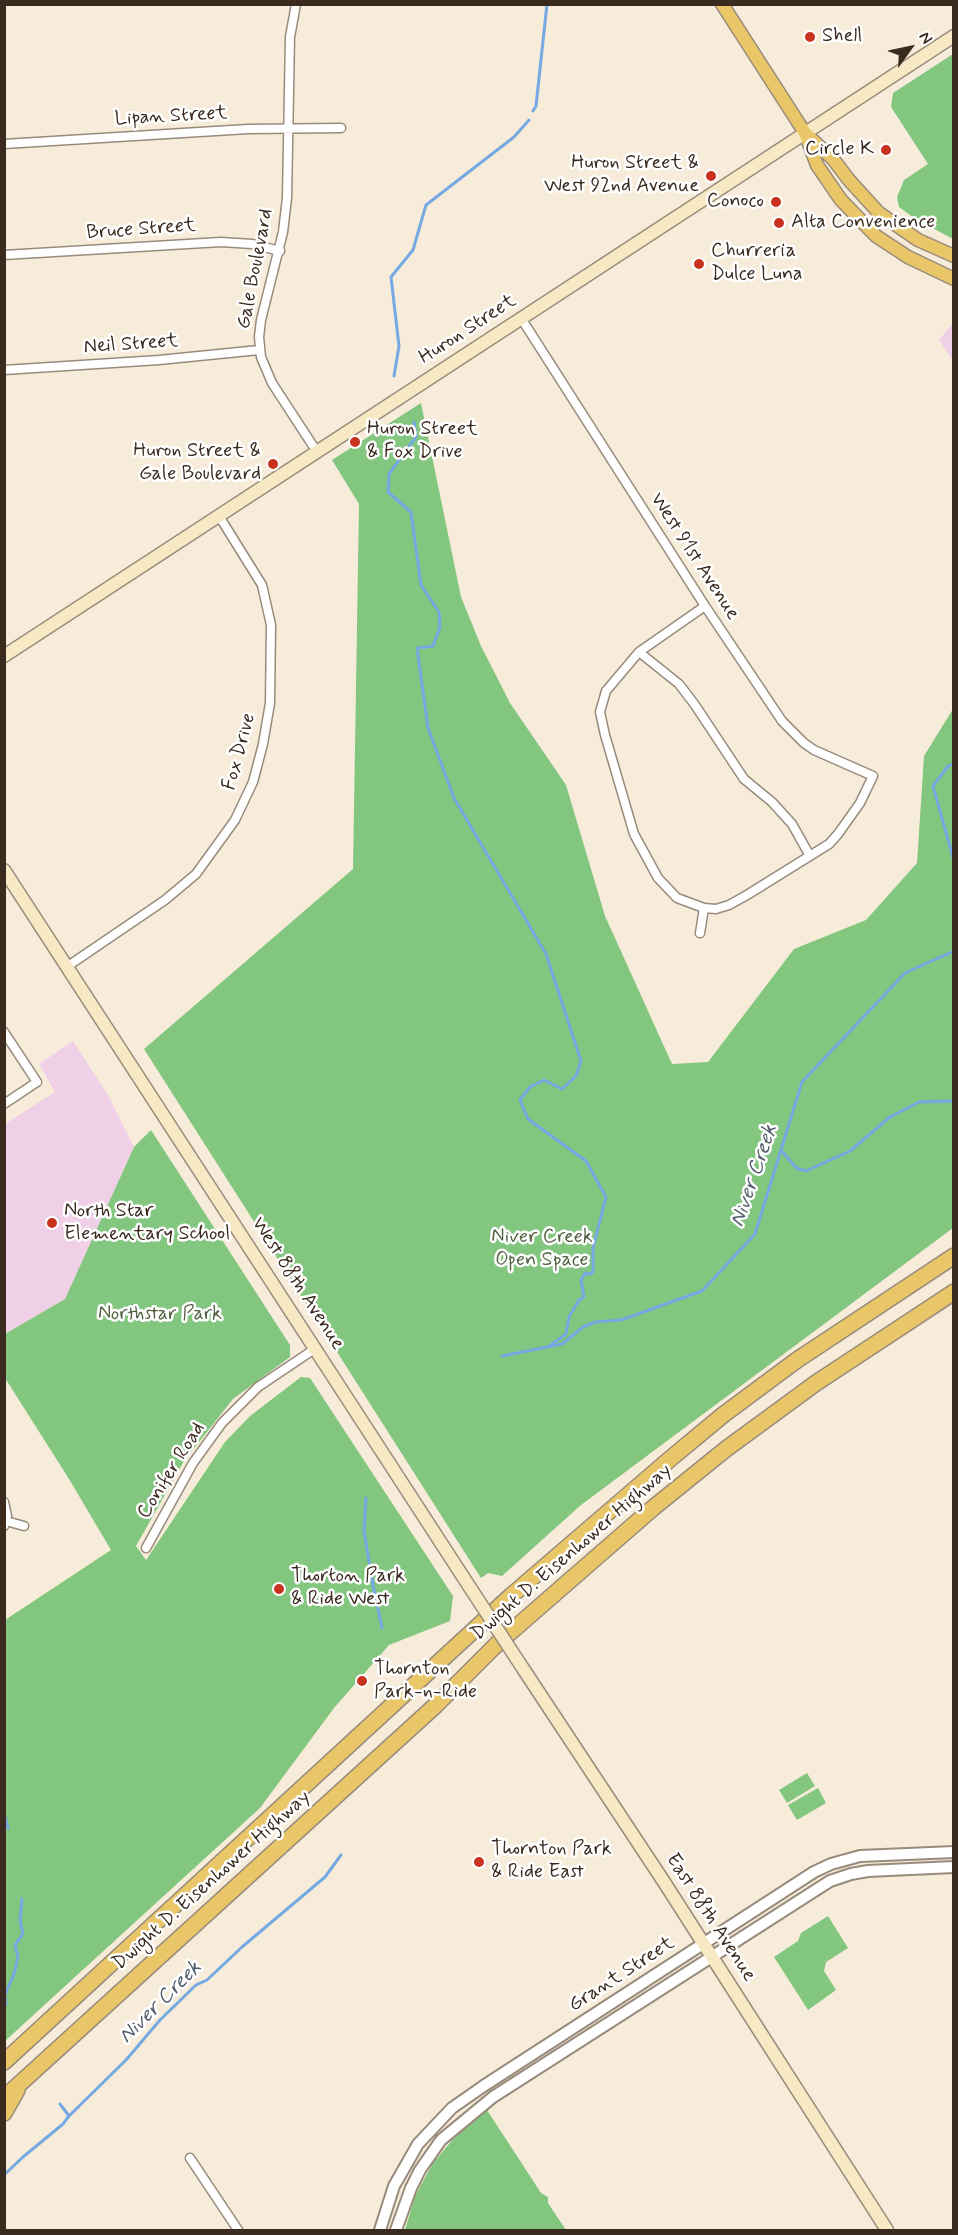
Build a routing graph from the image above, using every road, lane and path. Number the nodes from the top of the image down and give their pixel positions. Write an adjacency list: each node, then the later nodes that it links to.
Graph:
1 (296, 4): 4 (street, Gale Boulevard)
2 (722, 4): 6 (main road)
3 (954, 36): 6 (main road, Huron Street)
4 (288, 128): 5 (street, Lipan Street); 7 (street, Lipan Street); 8 (street, Gale Boulevard)
5 (341, 128)
6 (805, 133): 10 (main road); 11 (main road); 12 (main road, Huron Street)
7 (4, 144)
8 (280, 250): 9 (street, Bruce Street); 13 (street, Gale Boulevard)
9 (4, 255)
10 (954, 256)
11 (954, 279)
12 (521, 318): 15 (main road, Huron Street); 17 (street, West 91st Avenue)
13 (259, 350): 14 (street, Neil Street); 15 (street, Gale Boulevard)
14 (4, 370)
15 (317, 452): 16 (main road, Huron Street)
16 (219, 516): 19 (main road, Huron Street); 24 (street, Fox Drive)
17 (705, 606): 18 (street); 20 (street, West 91st Avenue)
18 (639, 652): 20 (street); 22 (street)
19 (4, 656)
20 (810, 856): 22 (street)
21 (4, 870): 24 (main road, West 88th Avenue)
22 (704, 908): 23 (street)
23 (700, 933)
24 (68, 966): 30 (main road, West 88th Avenue)
25 (4, 1032): 26 (street)
26 (4, 1104)
27 (954, 1256): 31 (highway, Dwight D. Eisenhower Highway)
28 (954, 1268): 31 (highway)
29 (954, 1292): 36 (highway, Dwight D. Eisenhower Highway)
30 (316, 1348): 35 (street, Conifer Road); 36 (main road, West 88th Avenue, bridge)
31 (643, 1482): 41 (highway, Dwight D. Eisenhower Highway)
32 (4, 1502): 33 (street)
33 (5, 1524): 34 (street)
34 (24, 1526)
35 (146, 1548)
36 (498, 1636): 39 (main road, East 88th Avenue, bridge); 42 (highway, Dwight D. Eisenhower Highway); 43 (highway)
37 (954, 1852): 39 (street, Grant Street)
38 (954, 1867): 40 (street, Grant Street)
39 (703, 1943): 40 (main road, East 88th Avenue); 48 (street, Grant Street)
40 (711, 1956): 49 (street, Grant Street); 50 (main road, East 88th Avenue)
41 (4, 2061)
42 (21, 2082): 44 (highway, Dwight D. Eisenhower Highway); 45 (highway)
43 (4, 2086)
44 (4, 2098)
45 (4, 2113)
46 (190, 2157): 47 (street)
47 (238, 2230)
48 (380, 2230)
49 (396, 2230)
50 (887, 2230)

